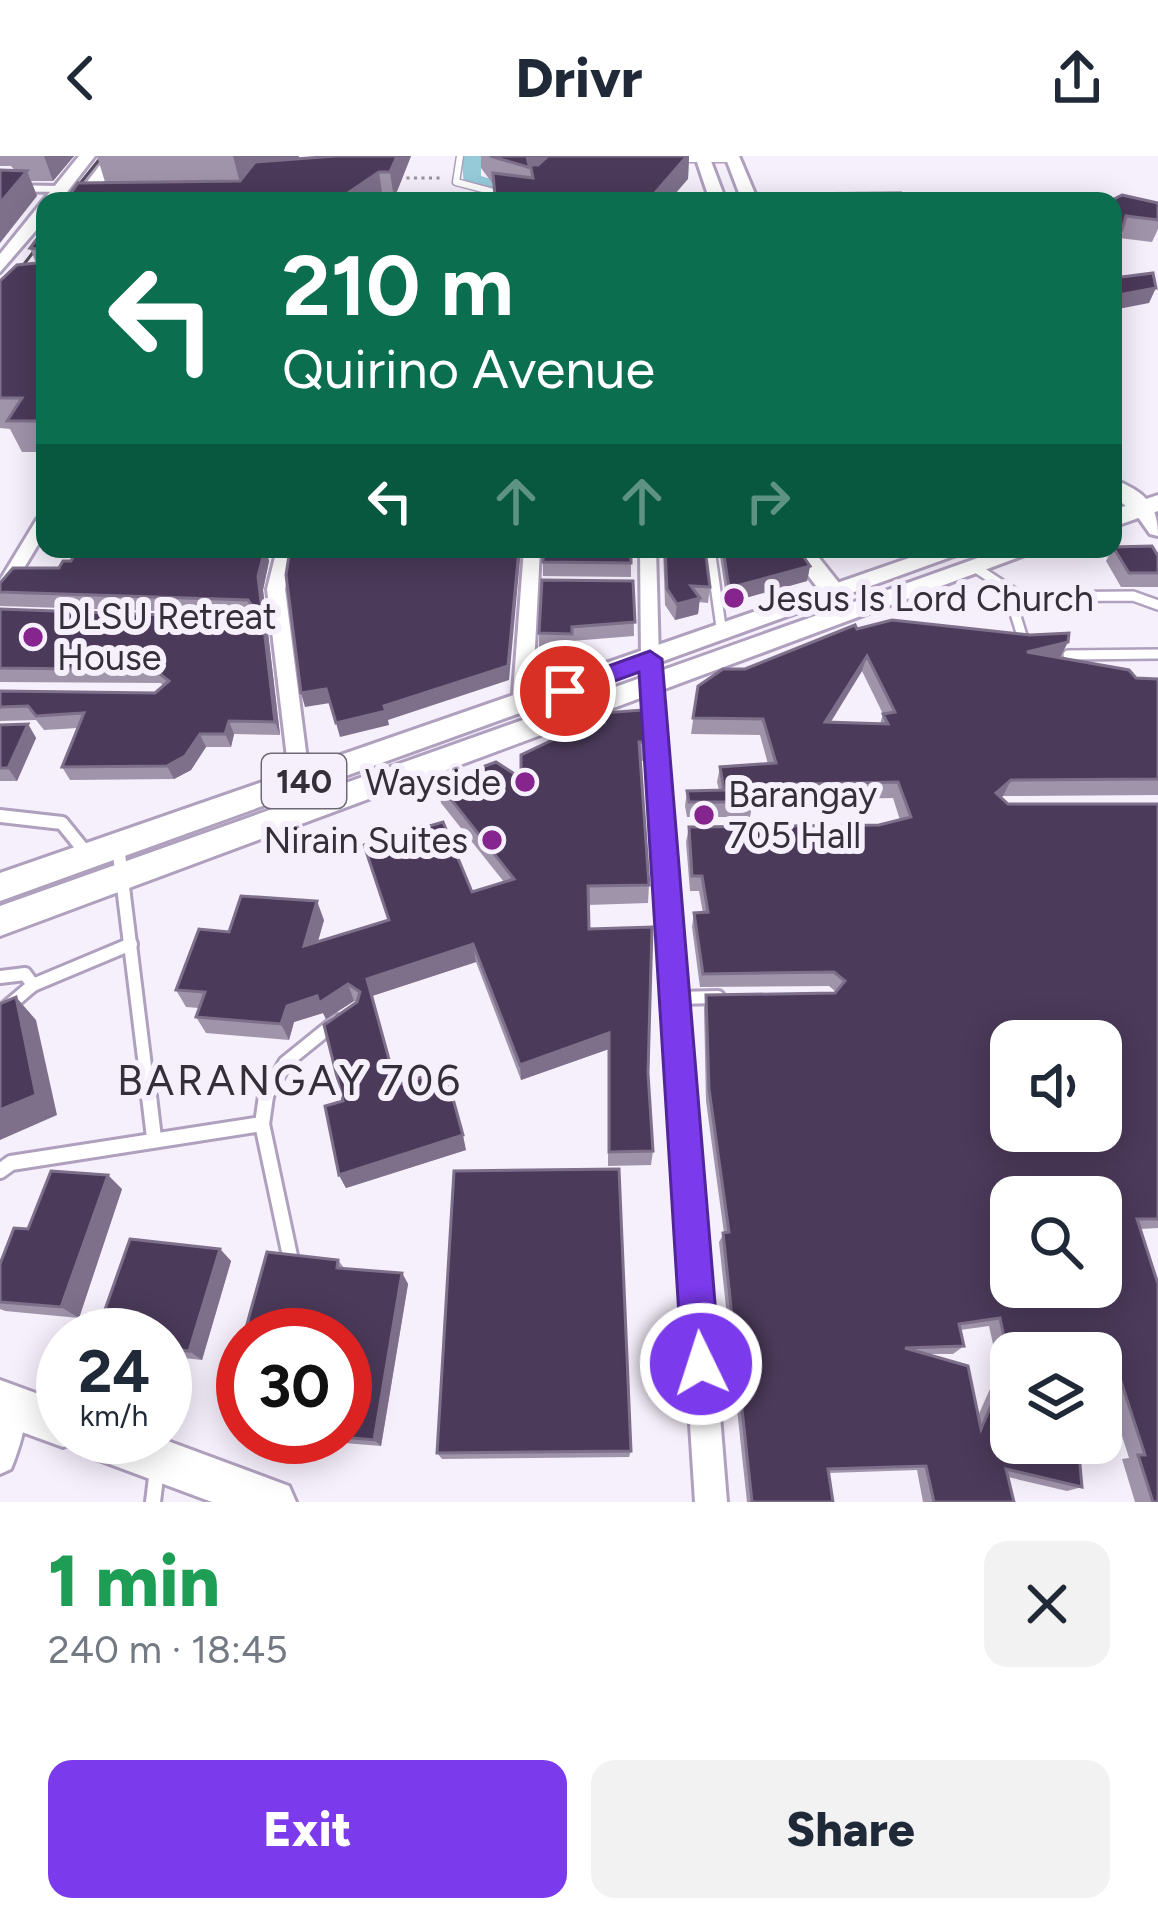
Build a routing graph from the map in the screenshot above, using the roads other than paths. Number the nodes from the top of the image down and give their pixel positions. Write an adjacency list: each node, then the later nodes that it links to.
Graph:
1 (87, 156): 9 (main road)
2 (115, 156): 10 (main road)
3 (460, 156): 11 (lane)
4 (733, 157): 6 (lane); 13 (street)
5 (667, 158): 6 (lane)
6 (703, 158): 12 (street)
7 (0, 188): 8 (street)
8 (36, 192)
9 (58, 192)
10 (92, 192)
11 (486, 192)
12 (715, 192)
13 (747, 192)
14 (36, 217): 15 (main road)
15 (7, 248): 16 (main road)
16 (0, 266)
17 (1158, 479): 18 (main road)
18 (1134, 502)
19 (36, 548): 29 (street)
20 (277, 558): 38 (street)
21 (531, 558): 37 (street)
22 (648, 558): 27 (street)
23 (711, 558): 32 (lane)
24 (807, 558): 28 (street)
25 (968, 558): 28 (main road, 140); 30 (lane); 36 (main road, 140)
26 (626, 586): 27 (lane)
27 (649, 586): 36 (street)
28 (836, 593): 32 (main road, 140)
29 (0, 594)
30 (1009, 594): 31 (lane); 33 (lane)
31 (1158, 605)
32 (722, 634): 36 (main road, 140)
33 (1024, 642)
34 (1068, 655): 35 (lane)
35 (1158, 655)
36 (652, 672): 37 (main road, 140); 40 (main road, 140); 47 (street)
37 (522, 706): 38 (main road, 140)
38 (300, 783): 40 (main road, 140)
39 (0, 816): 40 (lane)
40 (114, 870): 41 (main road, 140); 42 (main road, 140); 43 (lane)
41 (0, 887)
42 (0, 921)
43 (131, 944): 45 (lane); 51 (lane)
44 (0, 977): 45 (lane)
45 (34, 985): 49 (lane)
46 (741, 997): 47 (lane)
47 (674, 998): 59 (street)
48 (356, 1011): 50 (lane)
49 (0, 1013)
50 (262, 1124): 51 (lane); 53 (lane)
51 (154, 1138): 52 (lane)
52 (0, 1171)
53 (290, 1256)
54 (6, 1404): 55 (street); 56 (street)
55 (36, 1415)
56 (0, 1458)
57 (155, 1481): 58 (street)
58 (273, 1502)
59 (711, 1502)

